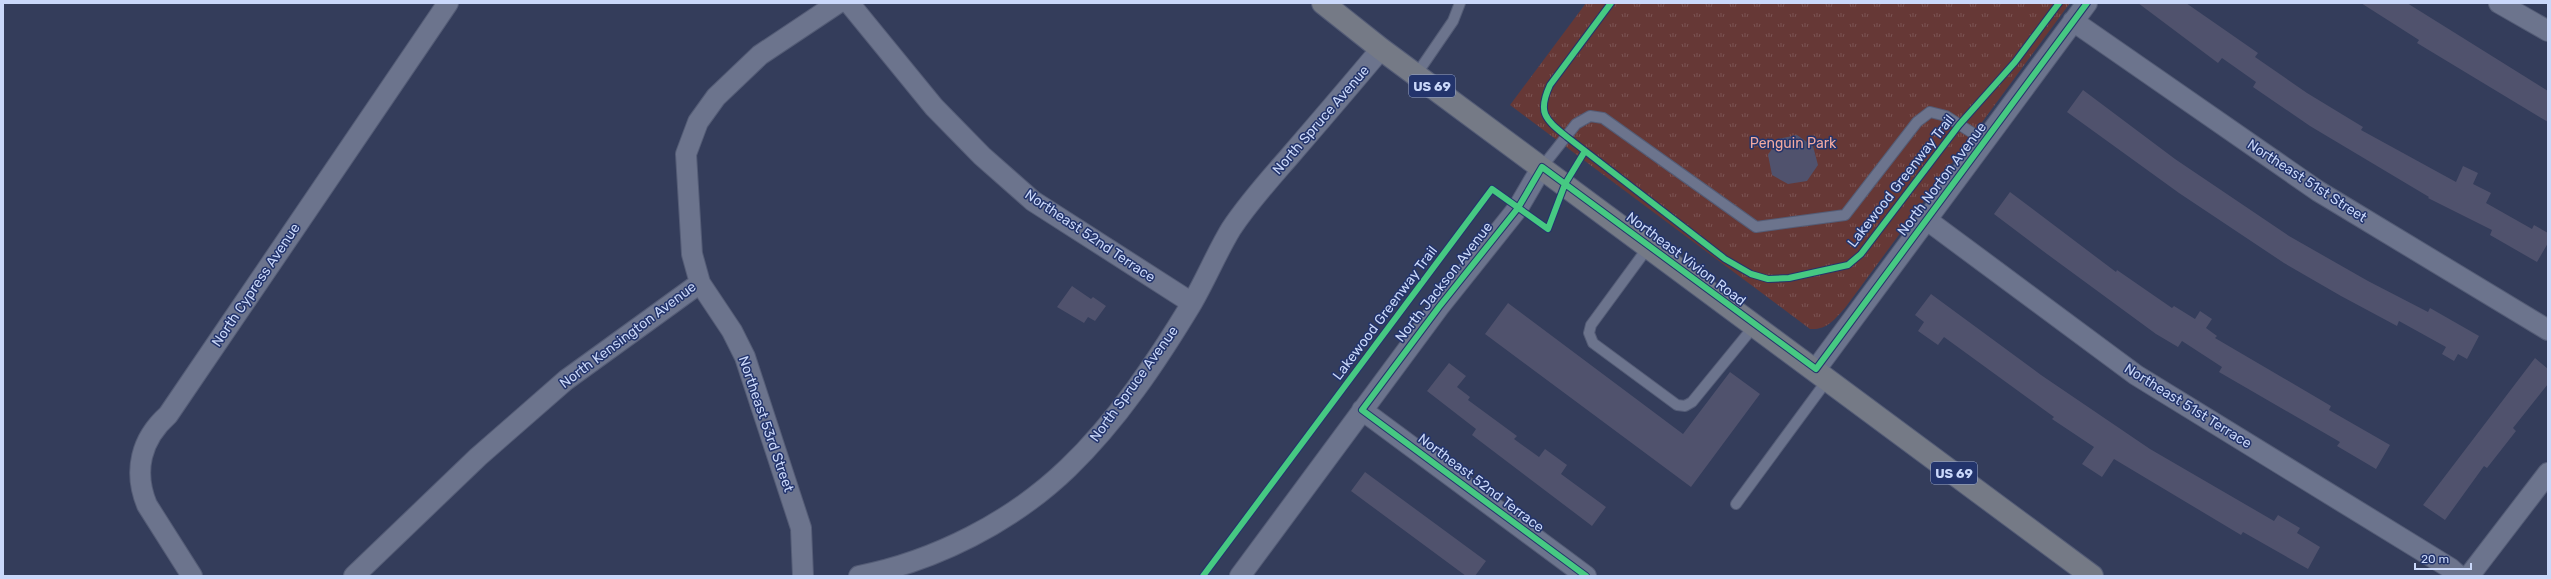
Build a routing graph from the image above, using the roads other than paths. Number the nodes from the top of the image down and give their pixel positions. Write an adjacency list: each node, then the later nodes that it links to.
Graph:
1 (448, 3): 24 (street, North Cypress Avenue)
2 (838, 3): 16 (street, North Kensington Avenue)
3 (849, 3): 17 (street, Northeast 52nd Terrace)
4 (1323, 3): 10 (main road, Northeast Vivion Road / US 69)
5 (1460, 3): 11 (lane)
6 (2087, 3): 8 (street, North Norton Avenue)
7 (2499, 3): 9 (street)
8 (2073, 22): 12 (street, North Norton Avenue); 19 (street, Northeast 51st Street)
9 (2548, 31)
10 (1381, 49): 11 (main road, Northeast Vivion Road / US 69); 17 (street, North Spruce Avenue)
11 (1416, 75): 13 (main road, Northeast Vivion Road / US 69)
12 (1985, 141): 13 (lane); 14 (street, North Norton Avenue)
13 (1542, 167): 15 (main road, Northeast Vivion Road / US 69); 21 (street, North Jackson Avenue)
14 (1927, 220): 20 (street, North Norton Avenue); 31 (street, Northeast 51st Terrace)
15 (1649, 246): 18 (main road, Northeast Vivion Road / US 69); 18 (lane)
16 (700, 283): 25 (street, North Kensington Avenue); 26 (street, Northeast 53rd Street)
17 (1192, 303): 27 (street, North Spruce Avenue)
18 (1755, 325): 20 (main road, Northeast Vivion Road / US 69)
19 (2548, 330)
20 (1822, 374): 23 (lane); 30 (main road, Northeast Vivion Road / US 69)
21 (1362, 410): 28 (street, North Jackson Avenue); 29 (street, Northeast 52nd Terrace)
22 (2548, 473): 32 (street)
23 (1736, 504)
24 (192, 576)
25 (354, 576)
26 (803, 576)
27 (859, 576)
28 (1240, 576)
29 (1586, 576)
30 (2092, 576)
31 (2459, 576)
32 (2469, 576)

